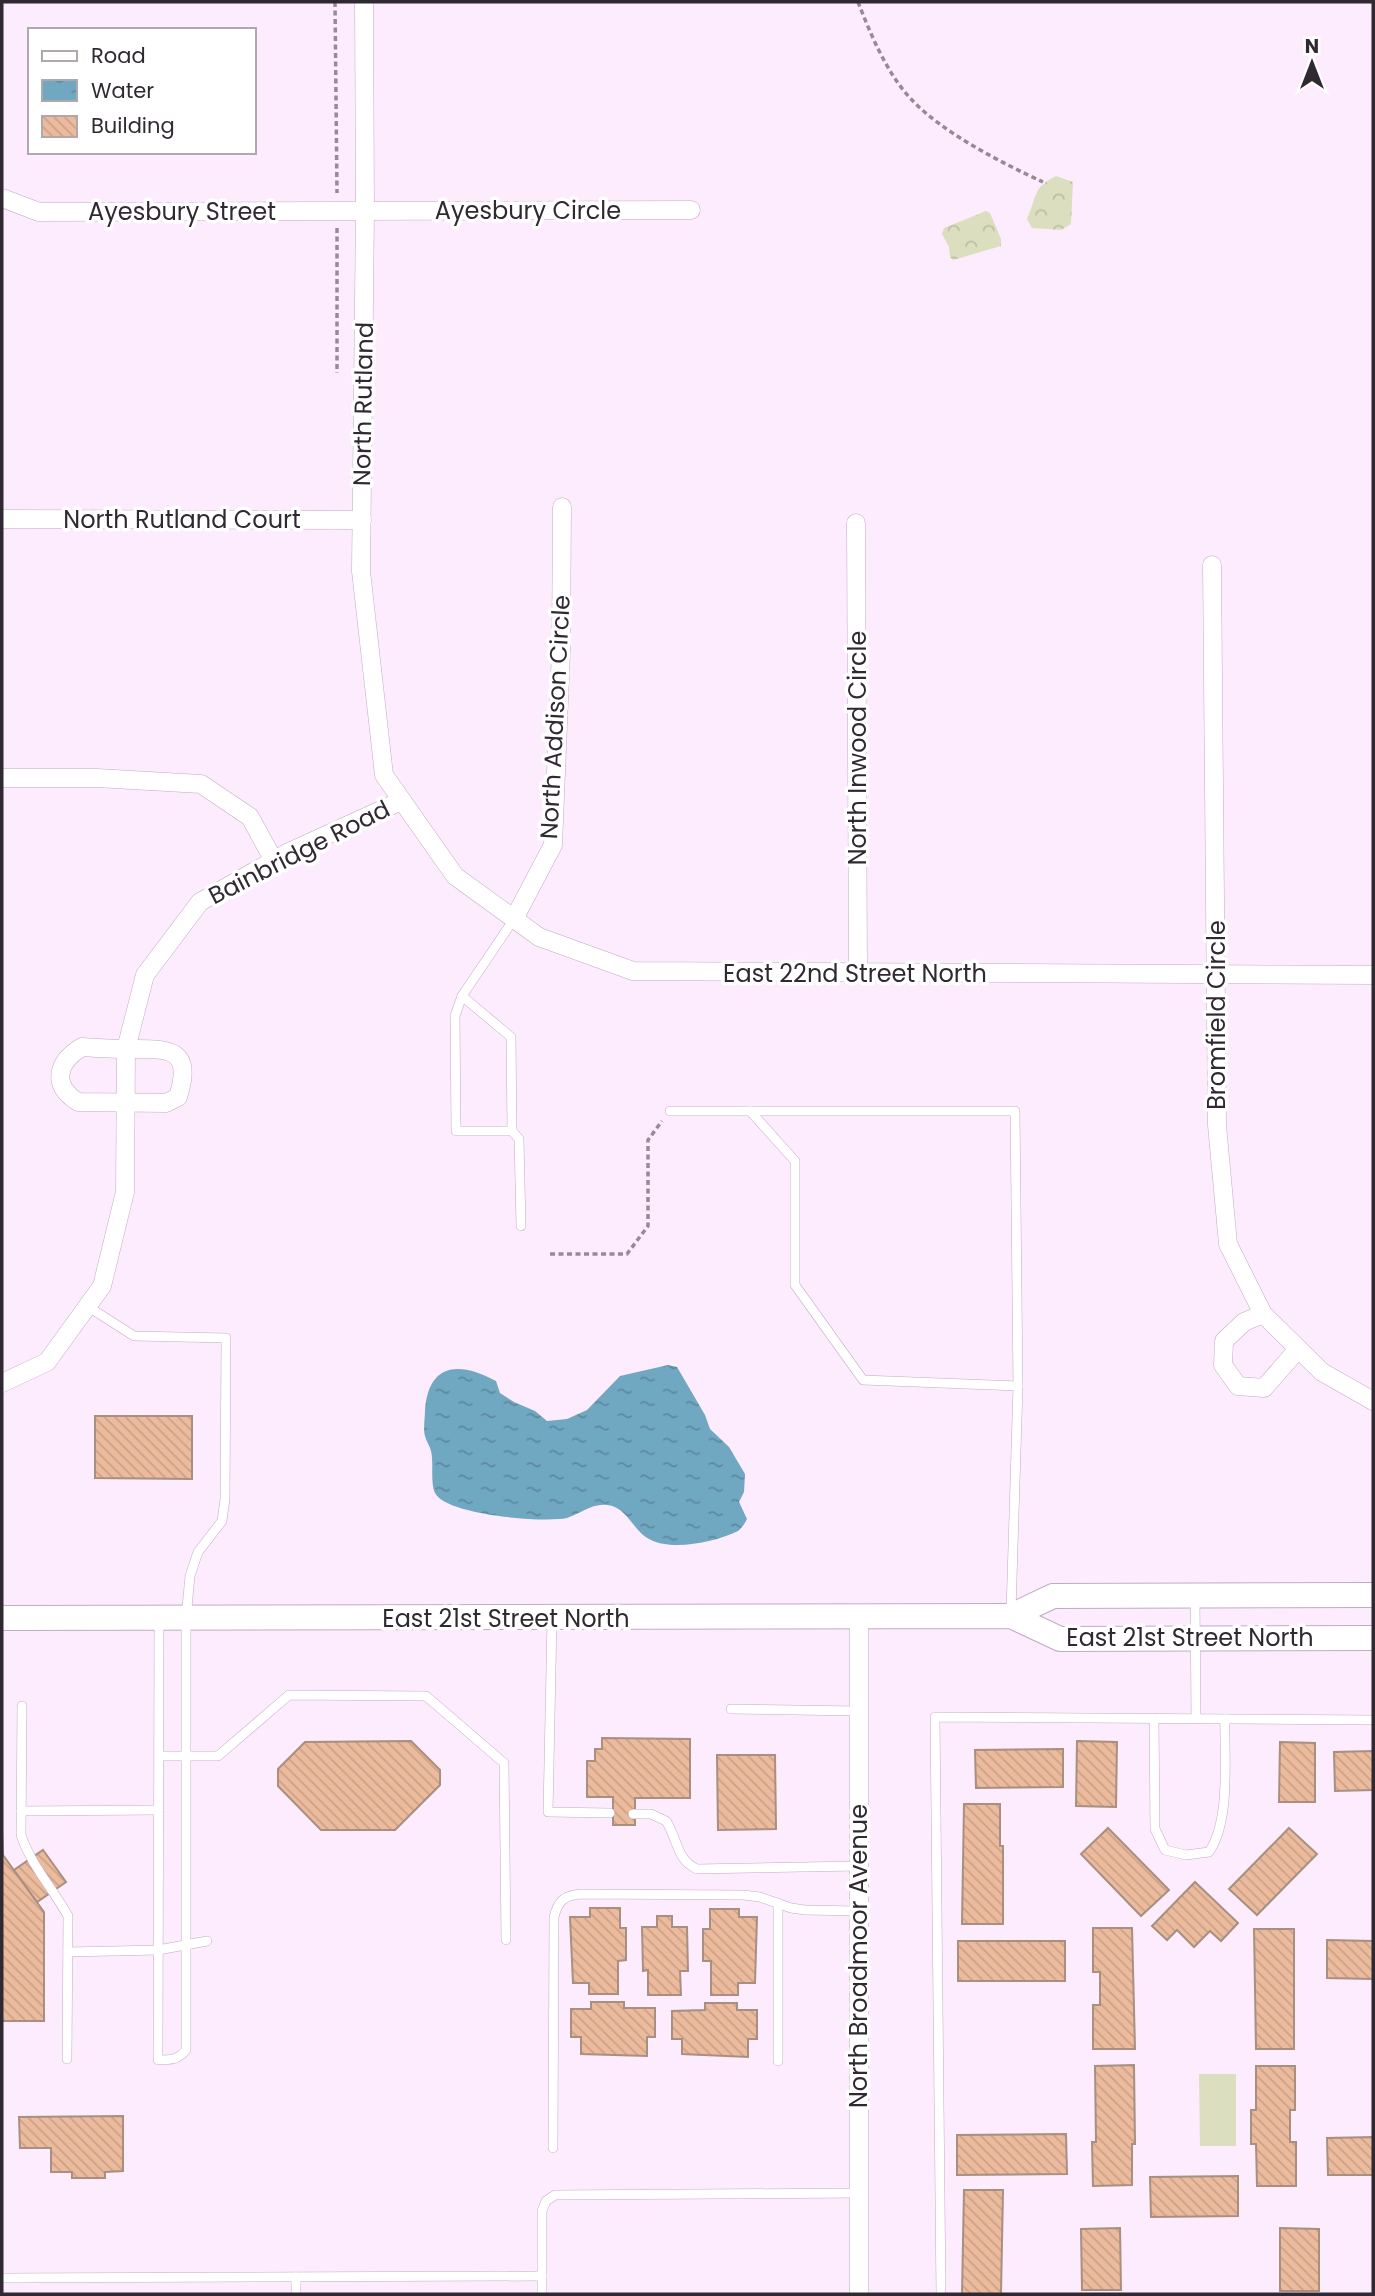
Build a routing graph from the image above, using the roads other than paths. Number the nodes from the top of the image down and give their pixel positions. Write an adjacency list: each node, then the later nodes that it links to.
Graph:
1 (363, 2): 3 (street, North Rutland)
2 (2, 198): 3 (street, Ayesbury Street)
3 (365, 210): 4 (street, Ayesbury Circle); 7 (street, North Rutland)
4 (691, 210)
5 (562, 507): 13 (street, North Addison Circle)
6 (2, 519): 7 (street, North Rutland Court)
7 (362, 520): 11 (street, North Rutland)
8 (856, 523): 15 (street, North Inwood Circle)
9 (1212, 565): 14 (street, Bromfield Circle)
10 (2, 778): 12 (street)
11 (401, 800): 12 (street, Bainbridge Road); 13 (street, East 22nd Street North)
12 (274, 861): 18 (street, Bainbridge Road)
13 (514, 919): 15 (street, East 22nd Street North); 17 (lane)
14 (1216, 972): 15 (street, East 22nd Street North); 16 (street, East 22nd Street North); 25 (street, Bromfield Circle)
15 (858, 973)
16 (1373, 975)
17 (462, 996): 22 (lane); 22 (lane)
18 (126, 1049): 19 (street, Bainbridge Road); 19 (street); 19 (street)
19 (126, 1102): 24 (street, Bainbridge Road)
20 (670, 1111): 21 (lane)
21 (750, 1111): 28 (lane); 28 (lane)
22 (512, 1130): 23 (lane)
23 (521, 1226)
24 (87, 1306): 27 (street, Bainbridge Road); 35 (lane)
25 (1263, 1314): 26 (street, Bromfield Circle); 26 (street)
26 (1298, 1349): 29 (street, Bromfield Circle)
27 (2, 1383)
28 (1018, 1386): 32 (lane)
29 (1373, 1401)
30 (1373, 1595): 31 (main road, East 21st Street North)
31 (1195, 1596): 32 (main road, East 21st Street North); 38 (lane)
32 (1011, 1616): 37 (main road, East 21st Street North); 38 (main road, East 21st Street North)
33 (2, 1618): 34 (main road, East 21st Street North)
34 (159, 1618): 35 (main road, East 21st Street North); 47 (lane)
35 (186, 1618): 36 (main road, East 21st Street North); 48 (lane)
36 (552, 1618): 37 (main road, East 21st Street North); 51 (lane)
37 (859, 1618): 42 (street, North Broadmoor Avenue)
38 (1195, 1638): 39 (main road, East 21st Street North); 44 (lane)
39 (1373, 1638)
40 (22, 1706): 50 (lane)
41 (731, 1709): 42 (lane)
42 (858, 1712): 53 (street, North Broadmoor Avenue)
43 (1154, 1718): 44 (lane); 45 (lane); 71 (lane)
44 (1196, 1718): 45 (lane)
45 (1225, 1719): 46 (lane)
46 (1373, 1720)
47 (159, 1756): 48 (lane); 49 (lane)
48 (186, 1756): 56 (lane); 58 (lane)
49 (159, 1810): 50 (lane); 59 (lane)
50 (21, 1811): 60 (lane)
51 (610, 1813)
52 (633, 1814): 53 (lane)
53 (857, 1866): 55 (street, North Broadmoor Avenue)
54 (778, 1903): 55 (lane); 62 (lane); 63 (lane)
55 (858, 1911): 64 (street, North Broadmoor Avenue)
56 (506, 1940)
57 (207, 1941): 58 (lane)
58 (186, 1944): 59 (lane); 59 (lane)
59 (158, 1950): 60 (lane)
60 (68, 1952): 61 (lane)
61 (67, 2059)
62 (778, 2061)
63 (553, 2148)
64 (859, 2193): 65 (lane); 70 (street, North Broadmoor Avenue)
65 (542, 2276): 66 (lane); 69 (lane)
66 (296, 2277): 67 (lane); 68 (lane)
67 (2, 2278)
68 (296, 2294)
69 (542, 2294)
70 (859, 2294)
71 (941, 2294)

